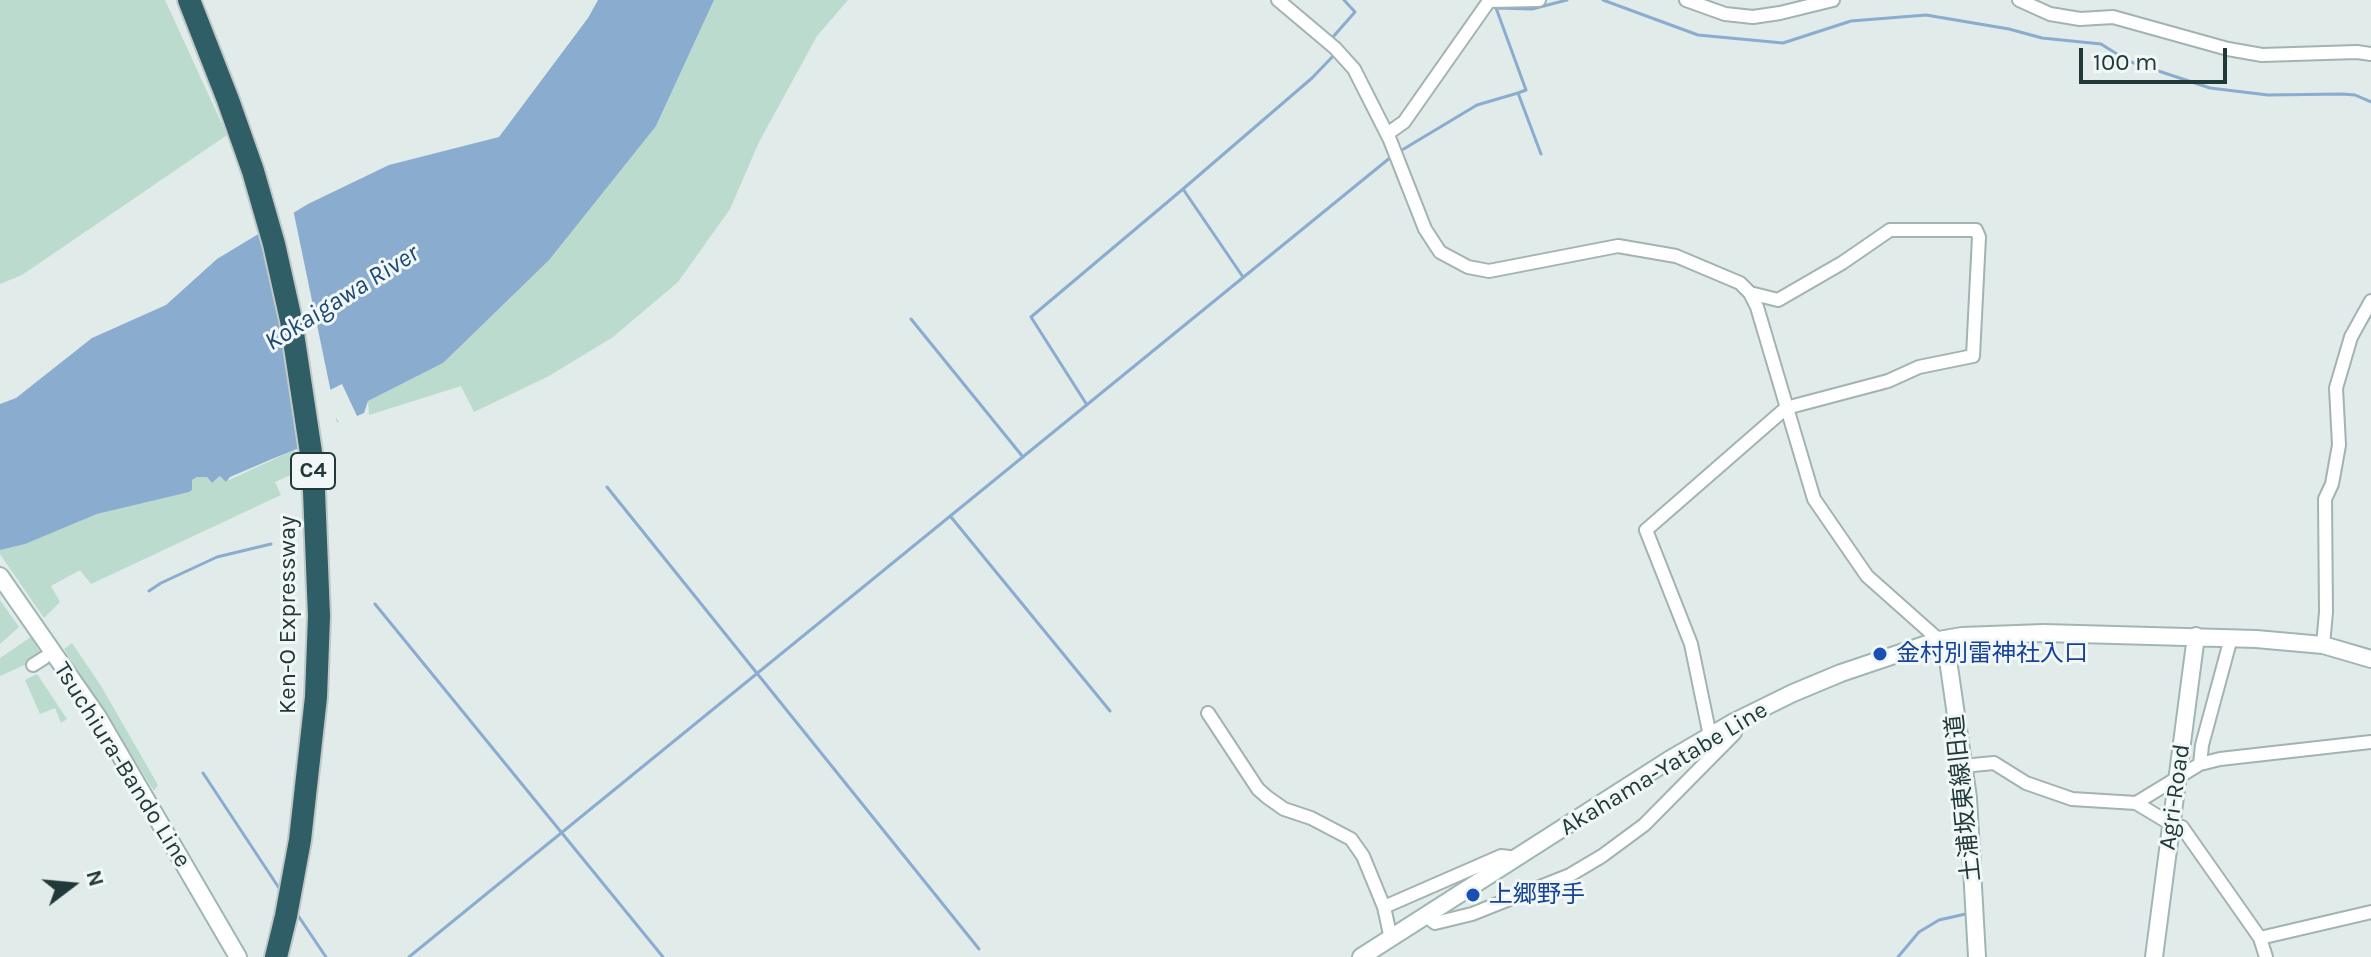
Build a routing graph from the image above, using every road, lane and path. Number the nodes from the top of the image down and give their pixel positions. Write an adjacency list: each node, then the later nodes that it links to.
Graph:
1 (189, 0): 34 (highway, Ken-O Expressway / C4)
2 (1278, 0): 8 (street)
3 (1539, 0): 8 (street)
4 (1686, 0): 5 (street)
5 (1833, 0)
6 (2019, 0): 7 (street)
7 (2371, 54)
8 (1387, 134): 9 (street)
9 (1750, 293): 11 (street); 11 (street)
10 (2371, 301): 16 (street)
11 (1786, 408): 15 (street); 20 (street)
12 (0, 576): 33 (main road, Tsuchiura-Bando Line)
13 (2196, 636): 14 (main road, Akahama-Yatabe Line); 15 (main road, Akahama-Yatabe Line); 24 (main road, Agri-Road)
14 (2231, 638): 16 (main road, Akahama-Yatabe Line); 22 (street)
15 (1942, 640): 19 (main road, Akahama-Yatabe Line); 23 (main road, 土浦坂東線旧道)
16 (2323, 645): 17 (main road, Akahama-Yatabe Line)
17 (2371, 659)
18 (1208, 713): 28 (street)
19 (1734, 722): 20 (main road, Akahama-Yatabe Line); 30 (street)
20 (1710, 736): 27 (main road, Akahama-Yatabe Line)
21 (2371, 742): 22 (street)
22 (2200, 764): 24 (street)
23 (1962, 766): 25 (street); 36 (main road, 土浦坂東線旧道)
24 (2178, 776): 25 (street); 26 (main road, Agri-Road)
25 (2136, 803): 26 (street)
26 (2171, 824): 31 (street); 37 (main road, Agri-Road)
27 (1518, 858): 28 (street); 30 (main road, Akahama-Yatabe Line)
28 (1384, 907): 32 (street)
29 (2371, 912): 31 (street)
30 (1426, 916): 32 (main road, Akahama-Yatabe Line)
31 (2260, 938): 38 (street)
32 (1391, 939): 35 (main road, Akahama-Yatabe Line)
33 (238, 957)
34 (276, 957)
35 (1361, 957)
36 (1977, 957)
37 (2154, 957)
38 (2266, 957)

